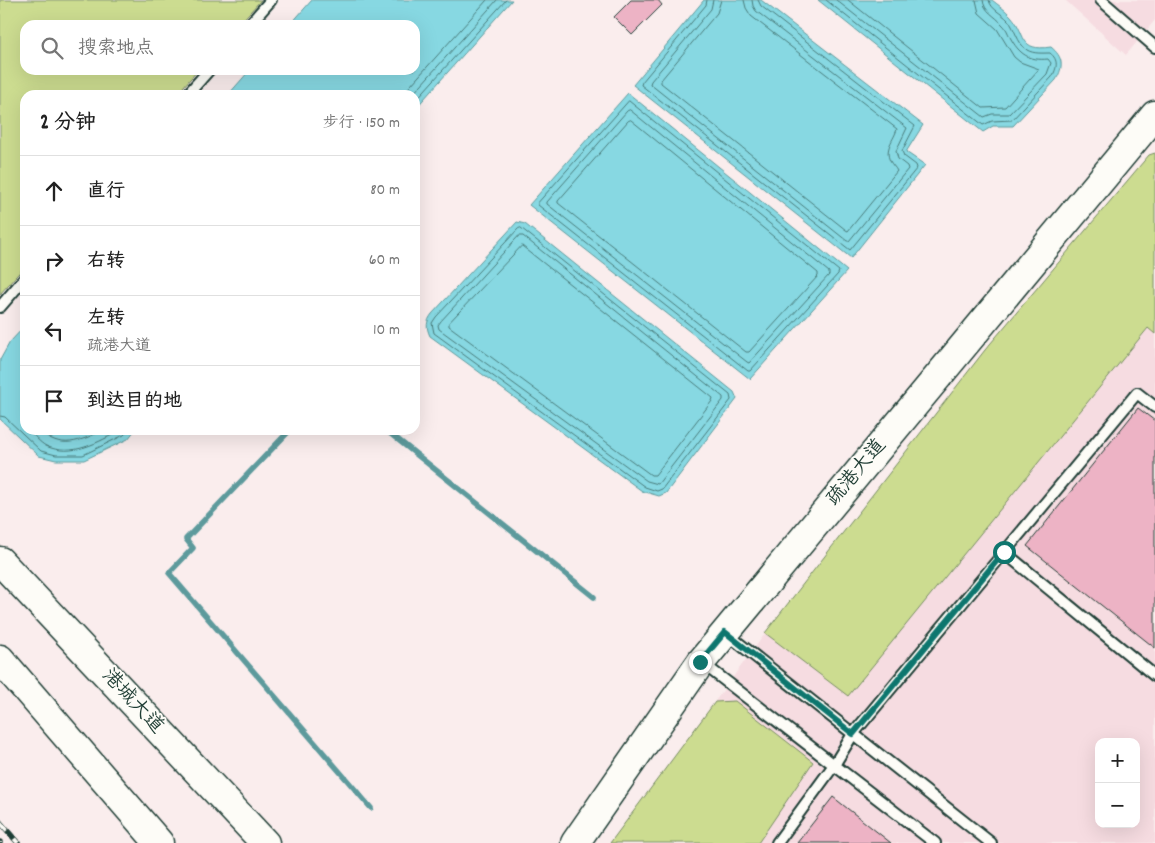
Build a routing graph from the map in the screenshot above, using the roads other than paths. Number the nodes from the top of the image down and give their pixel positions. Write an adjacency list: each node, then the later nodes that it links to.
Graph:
1 (271, 0): 3 (lane)
2 (1101, 0): 4 (lane)
3 (253, 20)
4 (1155, 47)
5 (205, 75): 6 (lane)
6 (191, 90)
7 (1155, 115): 13 (main road, 疏港大道)
8 (20, 284): 9 (lane)
9 (0, 307)
10 (1155, 407): 11 (lane)
11 (1004, 552): 16 (lane); 17 (lane)
12 (0, 560): 20 (main road, 港城大道)
13 (725, 632): 15 (main road, 疏港大道); 17 (lane)
14 (0, 659): 19 (main road)
15 (700, 662): 18 (lane); 21 (main road, 疏港大道)
16 (1155, 676)
17 (853, 734): 18 (lane); 24 (lane)
18 (834, 765): 22 (lane); 23 (lane)
19 (159, 843)
20 (265, 843)
21 (575, 843)
22 (777, 843)
23 (935, 843)
24 (991, 843)

